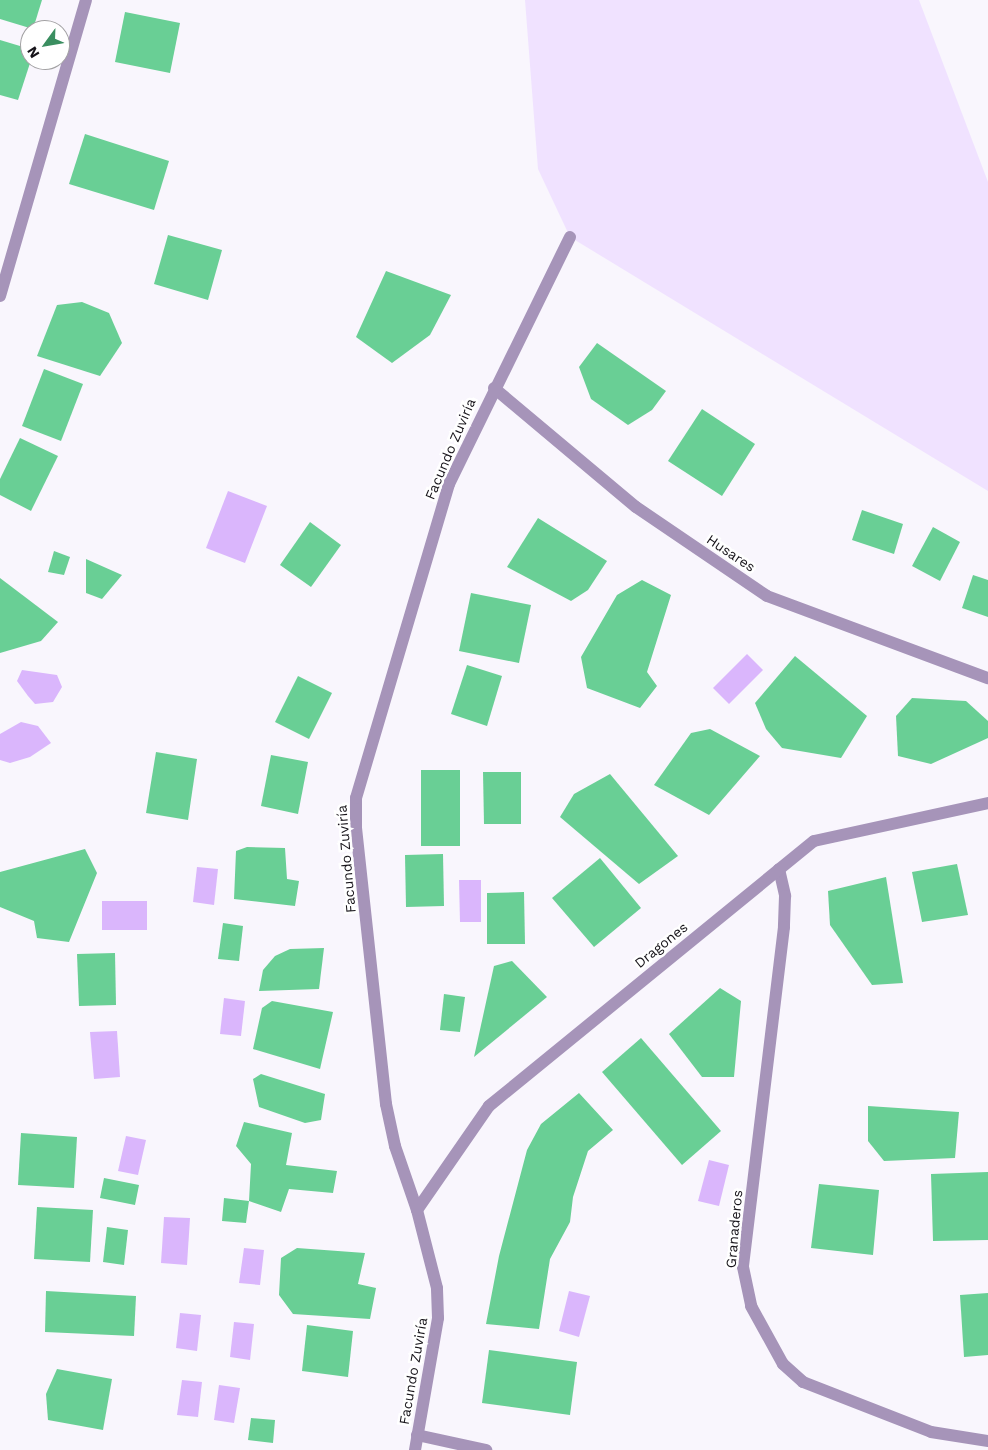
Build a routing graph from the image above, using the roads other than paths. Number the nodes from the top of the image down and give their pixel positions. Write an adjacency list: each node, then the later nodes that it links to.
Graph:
1 (86, 0): 3 (street)
2 (570, 237): 4 (street, Facundo Zuviría)
3 (0, 296)
4 (494, 388): 5 (street, Husares); 8 (street, Facundo Zuviría)
5 (988, 678)
6 (988, 804): 7 (street, Dragones)
7 (779, 869): 8 (street, Dragones); 10 (street, Granaderos)
8 (417, 1210): 9 (street, Facundo Zuviría)
9 (417, 1435): 11 (street, Facundo Zuviría); 12 (street)
10 (988, 1441)
11 (415, 1450)
12 (486, 1450)

